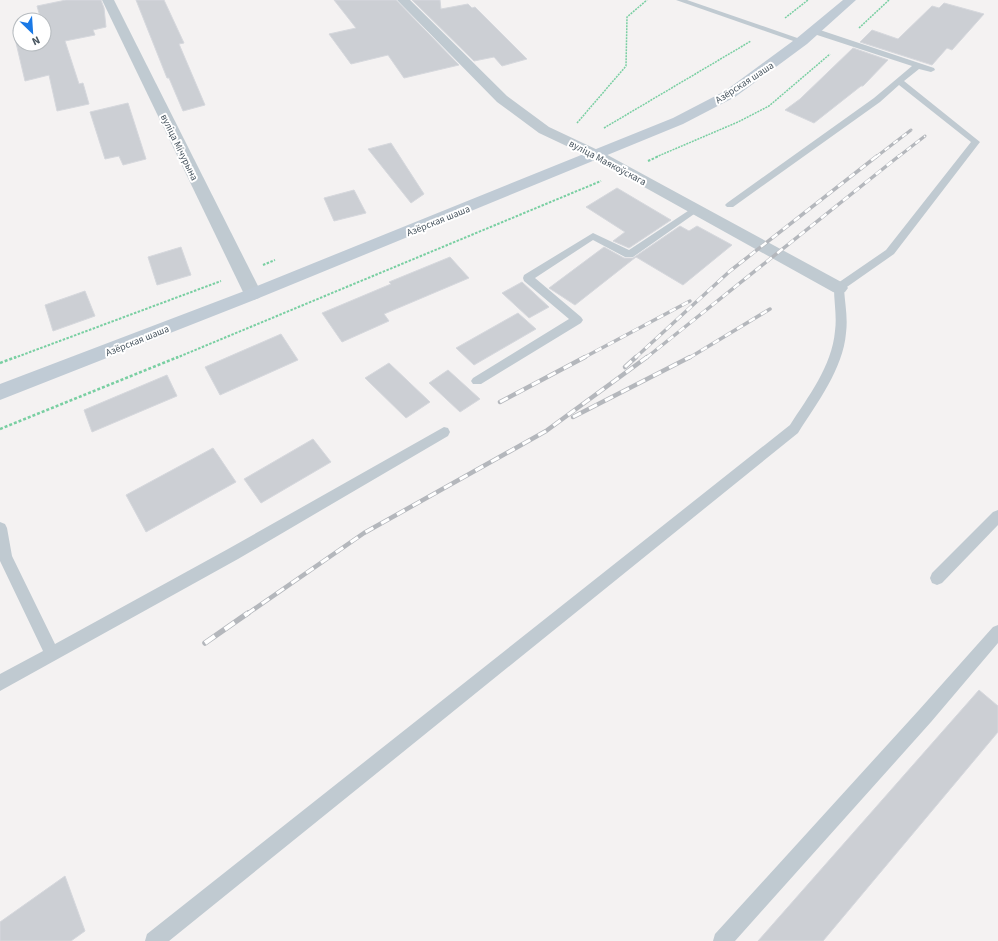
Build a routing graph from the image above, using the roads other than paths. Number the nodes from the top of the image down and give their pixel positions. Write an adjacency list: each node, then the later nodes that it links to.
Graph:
1 (108, 0): 14 (street, вуліца Мічурына)
2 (403, 0): 10 (street, вуліца Маякоўскага)
3 (680, 0): 6 (lane)
4 (850, 0): 5 (main road, Азёрская шаша)
5 (814, 31): 6 (main road, Азёрская шаша); 7 (lane)
6 (802, 41): 10 (main road, Азёрская шаша)
7 (917, 66): 8 (lane); 9 (lane)
8 (931, 70)
9 (899, 81): 11 (lane); 13 (lane)
10 (598, 155): 12 (street, вуліца Маякоўскага); 14 (main road, Азёрская шаша)
11 (730, 205)
12 (694, 210): 13 (street, вуліца Маякоўскага); 15 (lane)
13 (839, 288): 24 (lane)
14 (253, 294): 16 (main road, Азёрская шаша)
15 (477, 381)
16 (0, 392)
17 (444, 432): 22 (lane)
18 (998, 516): 20 (lane)
19 (0, 528): 22 (lane)
20 (937, 578)
21 (998, 632): 25 (lane)
22 (52, 654): 23 (lane)
23 (0, 683)
24 (154, 941)
25 (722, 941)

